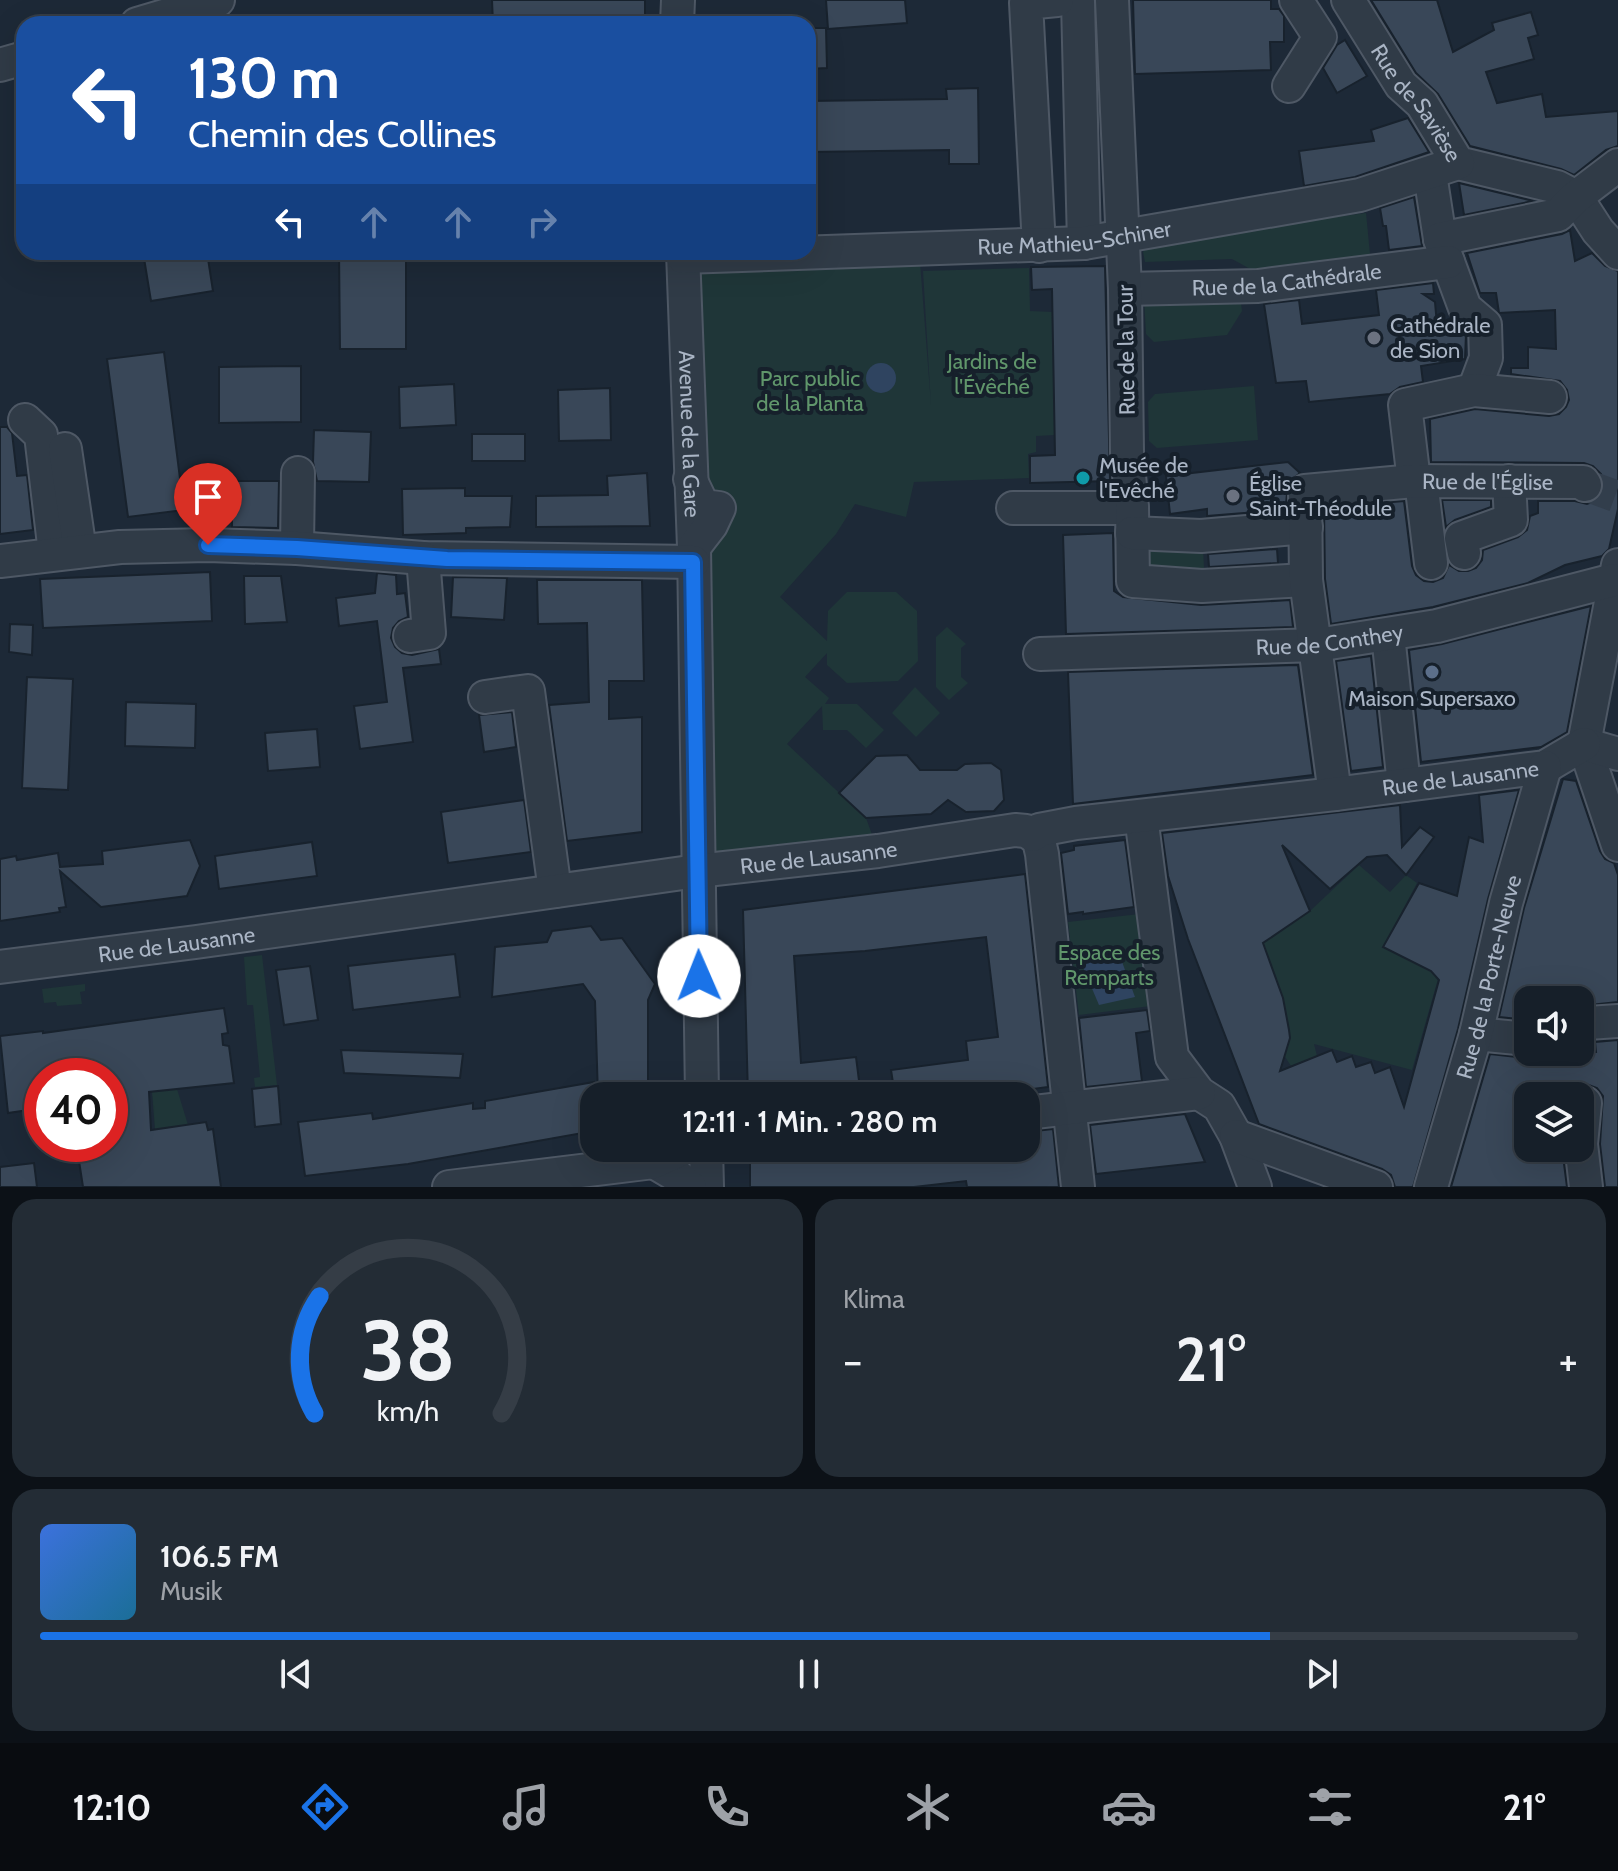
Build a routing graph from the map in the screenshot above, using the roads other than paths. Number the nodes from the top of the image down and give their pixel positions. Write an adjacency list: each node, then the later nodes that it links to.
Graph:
1 (215, 0): 7 (street)
2 (1057, 0): 15 (street)
3 (1072, 0): 14 (street)
4 (1112, 0): 13 (street, Rue de la Tour)
5 (1296, 0): 8 (street)
6 (1351, 6): 8 (street); 11 (street, Rue de Savièse)
7 (163, 16)
8 (1320, 37): 9 (street)
9 (1289, 86)
10 (1618, 165): 12 (street, Rue de la Cathédrale)
11 (1444, 168): 12 (street, Rue de Savièse); 13 (street, Rue Mathieu-Schiner); 17 (street)
12 (1576, 197): 17 (street, Rue de la Cathédrale); 18 (street)
13 (1123, 236): 14 (street, Rue Mathieu-Schiner); 20 (street, Rue de la Tour)
14 (1084, 243): 15 (street, Rue Mathieu-Schiner)
15 (1039, 246): 16 (street, Rue Mathieu-Schiner)
16 (816, 251)
17 (1444, 251): 20 (street, Rue de la Cathédrale); 21 (street)
18 (1618, 253)
19 (683, 260): 35 (street, Avenue de la Gare)
20 (1125, 289): 30 (street, Rue de la Tour)
21 (1474, 390): 22 (street); 26 (street)
22 (1550, 397)
23 (25, 420): 33 (street)
24 (65, 449): 33 (street)
25 (298, 473): 32 (street)
26 (1417, 481): 27 (street, Rue de l'Église); 31 (street); 38 (street, Rue de l'Église)
27 (1509, 481): 28 (street, Rue de l'Église); 34 (street)
28 (1585, 485)
29 (1013, 508): 30 (street)
30 (1132, 520): 31 (street); 40 (street, Rue de la Tour)
31 (1306, 527): 40 (street)
32 (297, 548): 33 (street); 36 (street)
33 (67, 552): 37 (street)
34 (1464, 553)
35 (694, 554): 36 (street); 55 (street, Avenue de la Gare)
36 (423, 558): 42 (street)
37 (0, 561)
38 (1431, 563)
39 (1616, 572): 41 (street, Rue de Conthey); 44 (street)
40 (1306, 580): 43 (street)
41 (1388, 635): 43 (street, Rue de Conthey); 50 (street)
42 (410, 636)
43 (1317, 645): 45 (street, Rue de Conthey); 51 (street)
44 (1610, 651): 47 (street)
45 (1040, 654)
46 (485, 697): 56 (street)
47 (1584, 744): 48 (street); 49 (street, Rue de Lausanne); 54 (street)
48 (1618, 754)
49 (1545, 767): 50 (street, Rue de Lausanne); 60 (street, Rue de la Porte-Neuve)
50 (1404, 785): 51 (street, Rue de Lausanne)
51 (1335, 794): 52 (street, Rue de Lausanne)
52 (1141, 816): 53 (street, Rue de Lausanne); 63 (street)
53 (1037, 825): 55 (street, Rue de Lausanne); 64 (street)
54 (1618, 845)
55 (697, 871): 56 (street, Rue de Lausanne); 62 (street, Avenue de la Gare)
56 (555, 891): 57 (street, Rue de Lausanne)
57 (0, 967)
58 (1618, 1021): 59 (street)
59 (1594, 1023)
60 (1476, 1034): 61 (street); 76 (street, Rue de la Porte-Neuve)
61 (1514, 1038)
62 (702, 1082)
63 (1199, 1093): 64 (street); 66 (street)
64 (1071, 1108): 65 (street); 73 (street)
65 (1040, 1111)
66 (1236, 1136): 74 (street); 75 (street)
67 (654, 1162): 70 (street); 71 (street)
68 (706, 1162): 72 (street)
69 (1583, 1162): 77 (street)
70 (449, 1187)
71 (690, 1187)
72 (707, 1187)
73 (1078, 1187)
74 (1255, 1187)
75 (1376, 1187)
76 (1431, 1187)
77 (1586, 1187)

